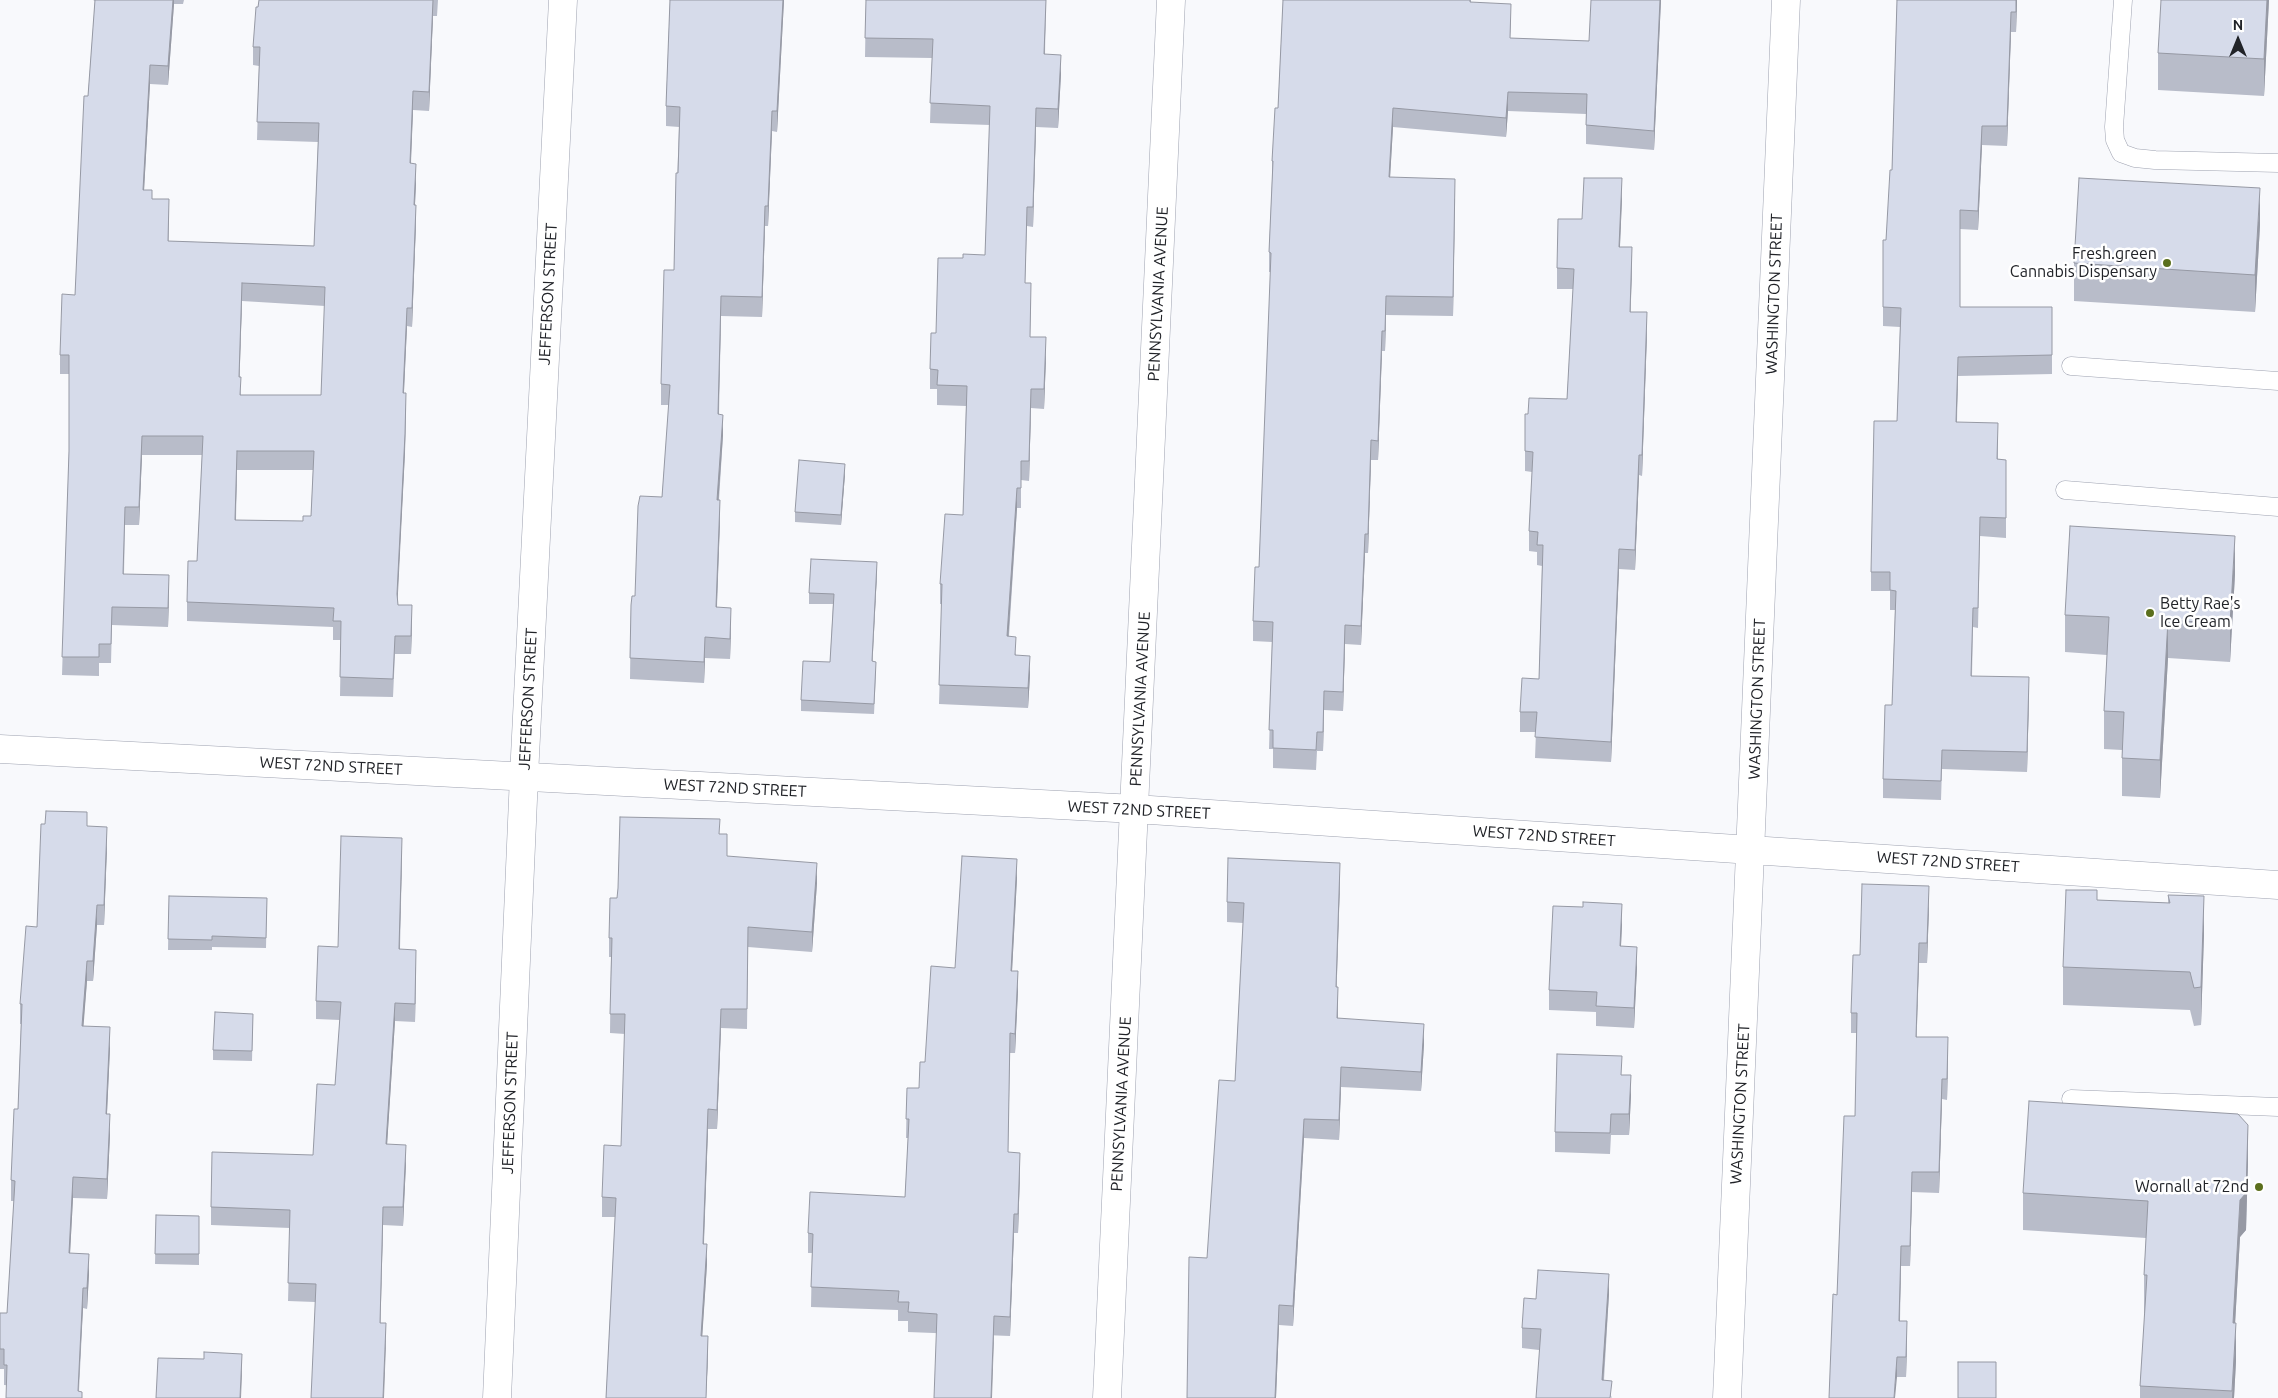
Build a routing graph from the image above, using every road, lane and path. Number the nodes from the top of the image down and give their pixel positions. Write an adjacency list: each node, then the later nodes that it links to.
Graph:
1 (563, 0): 11 (street, JEFFERSON STREET)
2 (1171, 0): 12 (street, PENNSYLVANIA AVENUE)
3 (1786, 0): 13 (street, WASHINGTON STREET)
4 (2123, 0): 5 (lane)
5 (2278, 162)
6 (2071, 366): 7 (lane)
7 (2278, 381)
8 (2065, 490): 9 (lane)
9 (2278, 508)
10 (0, 749): 11 (street, WEST 72ND STREET)
11 (524, 776): 12 (street, WEST 72ND STREET); 17 (street, JEFFERSON STREET)
12 (1135, 810): 13 (street, WEST 72ND STREET); 18 (street, PENNSYLVANIA AVENUE)
13 (1751, 849): 14 (street, WEST 72ND STREET); 19 (street, WASHINGTON STREET)
14 (2278, 885)
15 (2071, 1099): 16 (lane)
16 (2278, 1107)
17 (497, 1398)
18 (1107, 1398)
19 (1727, 1398)

